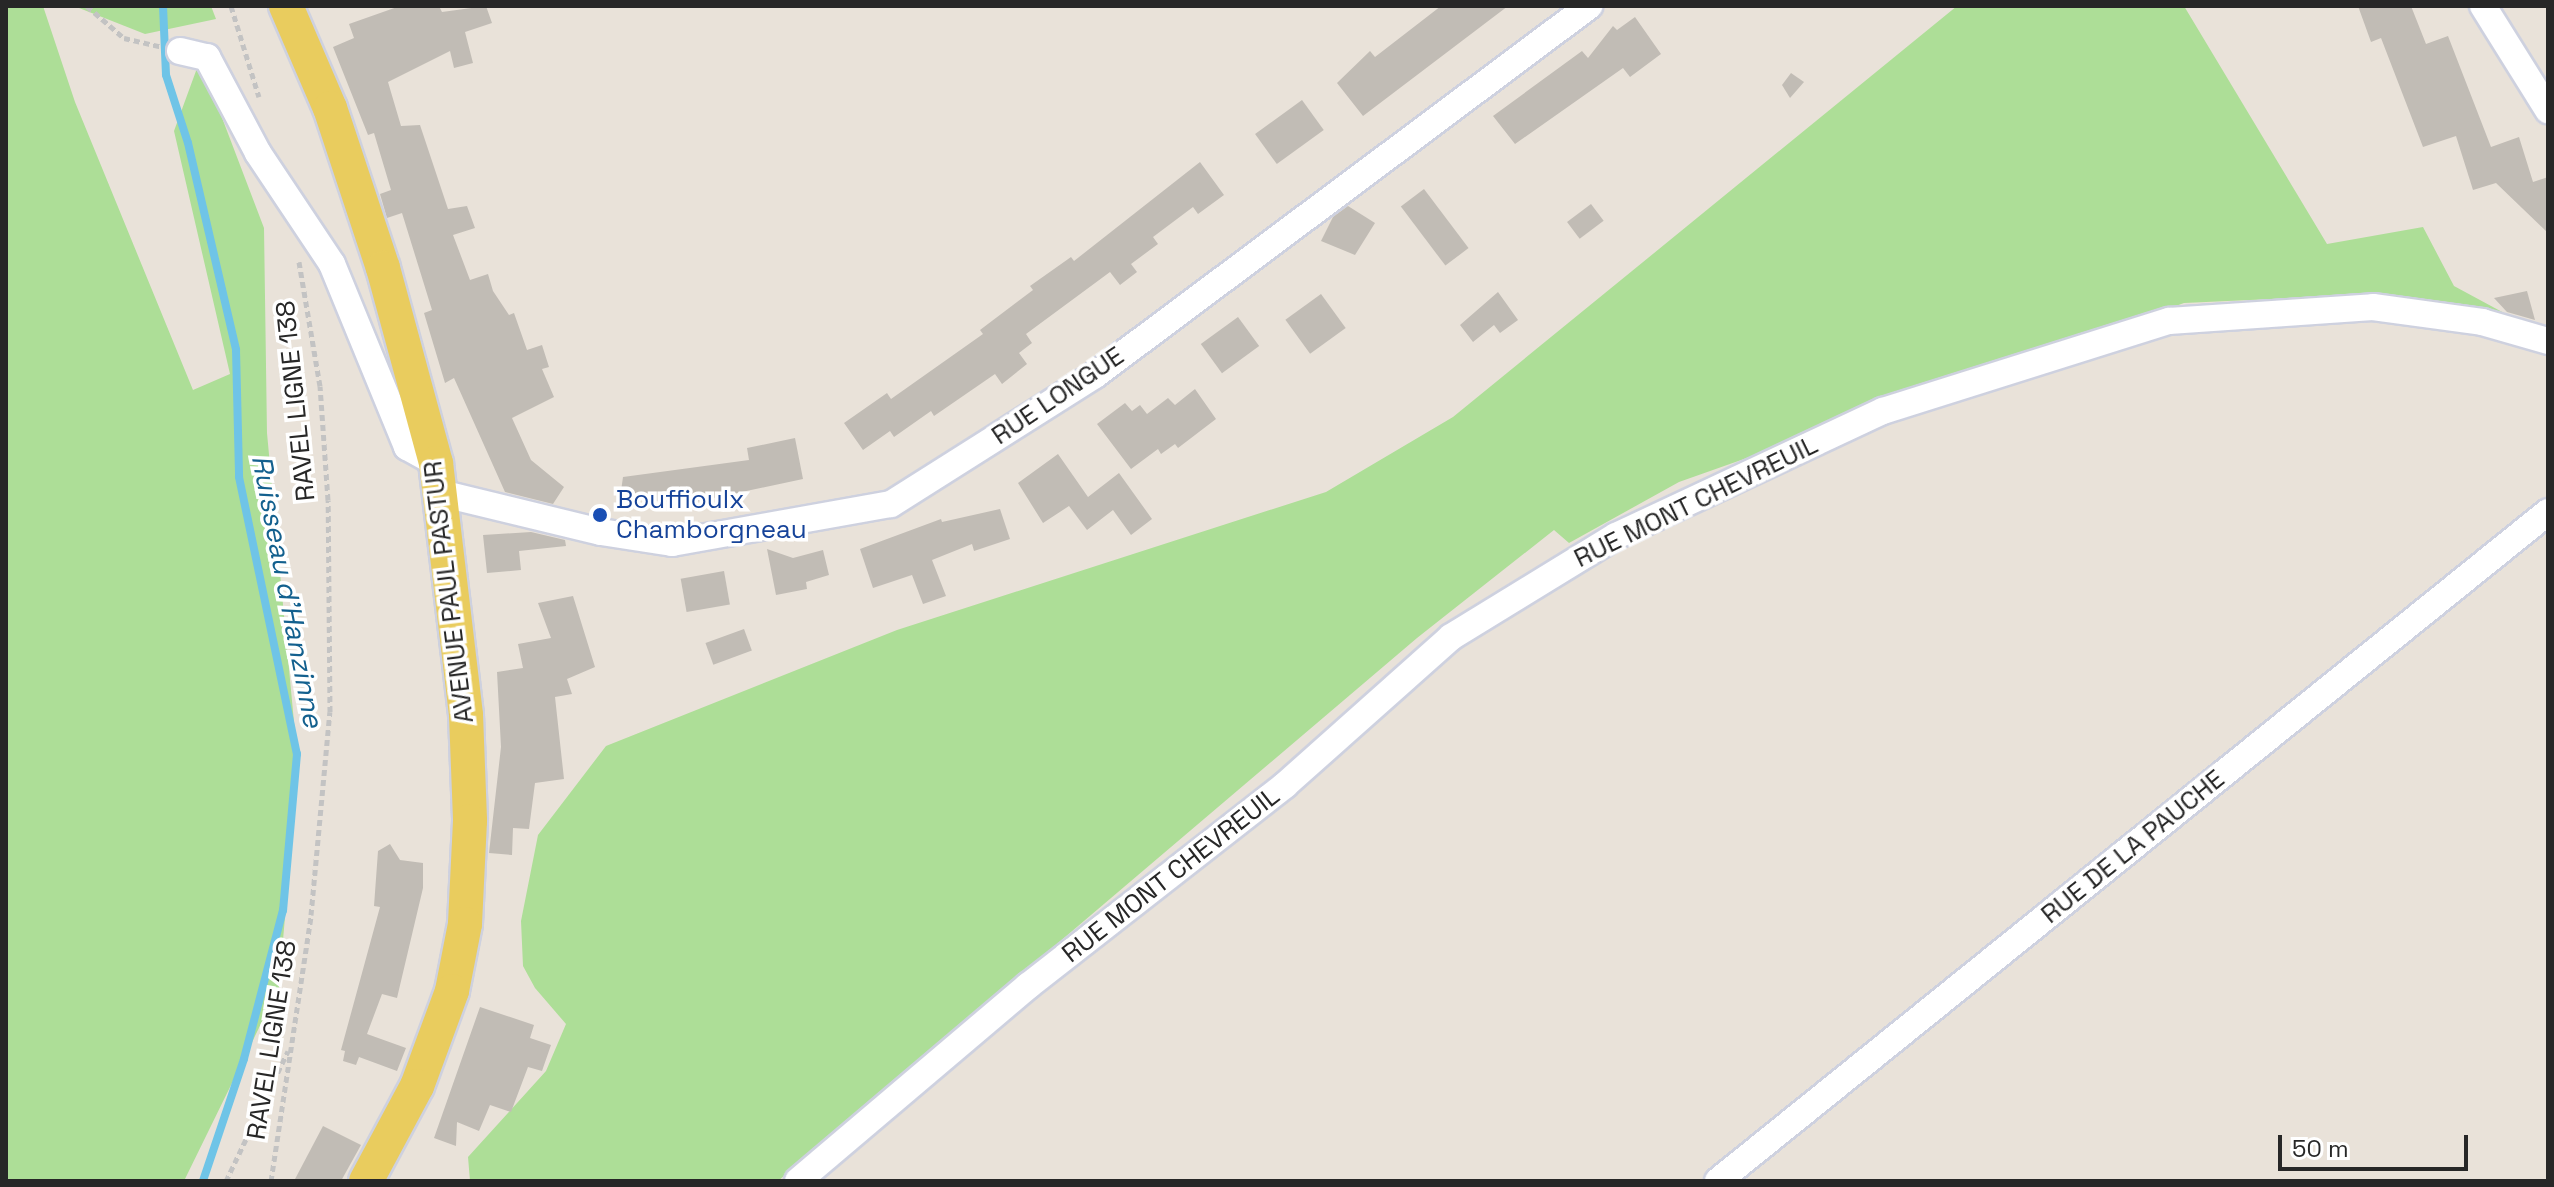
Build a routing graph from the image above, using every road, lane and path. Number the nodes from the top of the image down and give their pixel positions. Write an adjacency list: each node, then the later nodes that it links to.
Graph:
1 (87, 6): 6 (path)
2 (231, 6): 8 (path)
3 (286, 6): 12 (main road, AVENUE PAUL PASTUR)
4 (1589, 6): 12 (street, RUE LONGUE)
5 (2483, 6): 9 (street)
6 (154, 45)
7 (180, 51): 12 (street)
8 (260, 100)
9 (2548, 110)
10 (295, 246): 14 (path, RAVEL LIGNE 138)
11 (2548, 341): 18 (street, RUE MONT CHEVREUIL)
12 (438, 478): 17 (main road, AVENUE PAUL PASTUR)
13 (2548, 512): 19 (street, RUE DE LA PAUCHE)
14 (292, 1043): 15 (path); 16 (path, RAVEL LIGNE 138)
15 (226, 1181)
16 (271, 1181)
17 (366, 1181)
18 (798, 1181)
19 (1718, 1181)

